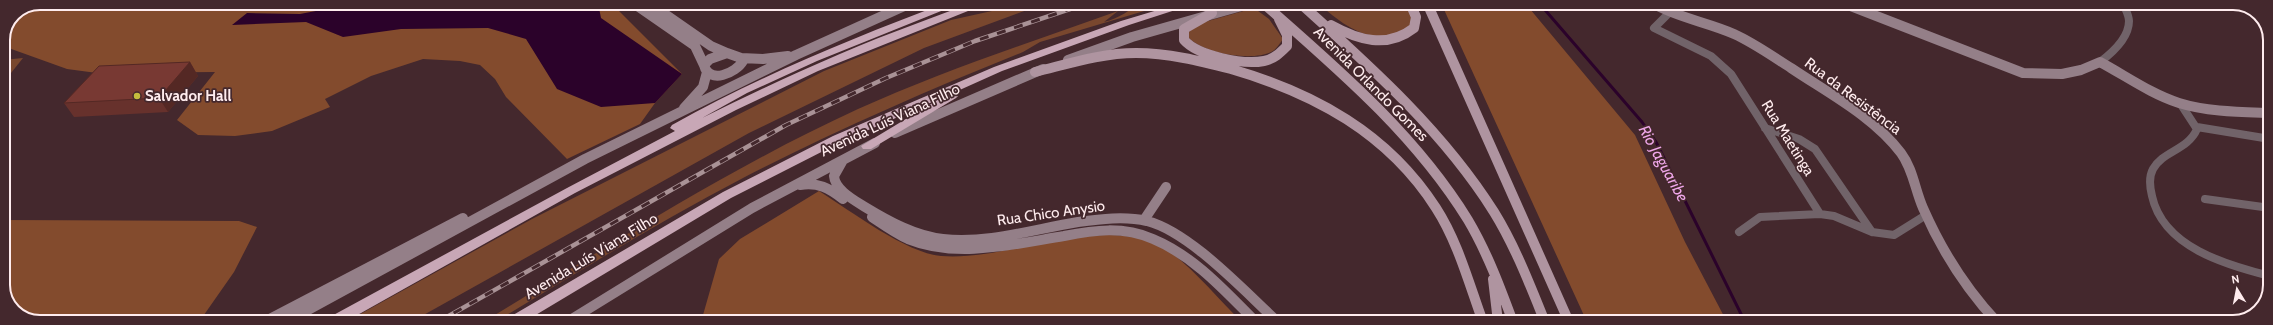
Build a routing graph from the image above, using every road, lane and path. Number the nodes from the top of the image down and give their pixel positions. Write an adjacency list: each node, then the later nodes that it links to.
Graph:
1 (643, 10): 23 (street)
2 (658, 10): 19 (street)
3 (896, 10): 20 (street)
4 (937, 10): 35 (highway)
5 (964, 10): 35 (highway)
6 (1169, 10): 24 (highway, Avenida Luís Viana Filho)
7 (1224, 10): 17 (street, Avenida Luís Viana Filho)
8 (1271, 10): 18 (main road, Avenida Orlando Gomes)
9 (1307, 10): 58 (main road, Avenida Orlando Gomes)
10 (1310, 10): 11 (main road)
11 (1413, 10)
12 (1430, 10): 59 (main road)
13 (1666, 10): 16 (street, Rua da Resistência)
14 (1861, 10): 22 (street)
15 (2125, 10): 22 (street)
16 (1670, 12): 30 (street, Rua Maetinga); 41 (street, Rua da Resistência)
17 (1212, 13): 18 (main road); 25 (street, Avenida Luís Viana Filho)
18 (1279, 17): 46 (main road, Avenida Orlando Gomes)
19 (727, 53): 21 (street); 23 (street)
20 (796, 55): 21 (street); 28 (street)
21 (741, 58): 23 (street)
22 (2100, 62): 26 (street)
23 (706, 69): 28 (street)
24 (998, 69): 32 (highway); 51 (highway, Avenida Luís Viana Filho)
25 (1035, 72): 32 (street, Avenida Luís Viana Filho); 55 (main road)
26 (2180, 103): 27 (street); 29 (street)
27 (2263, 113)
28 (666, 121): 34 (street)
29 (2197, 127): 31 (street); 47 (street)
30 (1765, 128): 40 (street, Rua Maetinga); 45 (street)
31 (2263, 138)
32 (867, 146): 33 (street, Avenida Luís Viana Filho)
33 (844, 158): 36 (street, Avenida Luís Viana Filho); 42 (street, Rua Chico Anysio)
34 (585, 159): 48 (street); 49 (street)
35 (587, 182): 50 (highway)
36 (792, 186): 43 (street, Rua Chico Anysio); 52 (street, Avenida Luís Viana Filho)
37 (1166, 187): 42 (street)
38 (2205, 199): 39 (street)
39 (2263, 207)
40 (1820, 214): 44 (street); 45 (street)
41 (1926, 215): 45 (street); 60 (street, Rua da Resistência)
42 (1144, 220): 43 (street); 54 (street, Rua Chico Anysio)
43 (1135, 232): 53 (street, Rua Chico Anysio)
44 (1739, 232)
45 (1872, 232)
46 (1490, 263): 56 (main road); 57 (main road, Avenida Orlando Gomes)
47 (2263, 274)
48 (277, 315)
49 (299, 315)
50 (346, 315)
51 (525, 315)
52 (579, 315)
53 (1249, 315)
54 (1270, 315)
55 (1481, 315)
56 (1497, 315)
57 (1510, 315)
58 (1542, 315)
59 (1565, 315)
60 (1991, 315)

